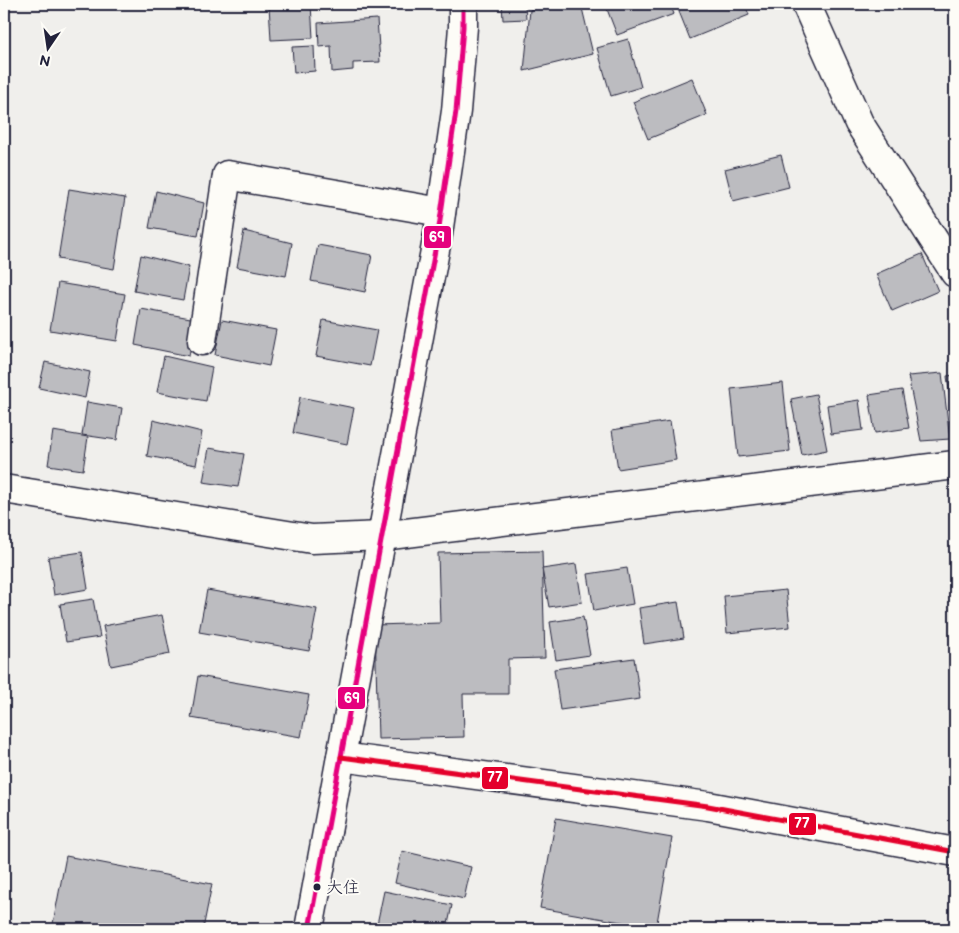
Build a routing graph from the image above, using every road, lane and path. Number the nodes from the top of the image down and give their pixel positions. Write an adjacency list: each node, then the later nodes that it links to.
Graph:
1 (463, 4): 3 (street)
2 (806, 4): 4 (street)
3 (441, 212): 5 (street); 8 (street)
4 (955, 273)
5 (202, 342)
6 (955, 465): 8 (street)
7 (4, 489): 8 (street)
8 (382, 536): 9 (street)
9 (341, 757): 10 (street); 11 (street)
10 (955, 852)
11 (309, 929)

